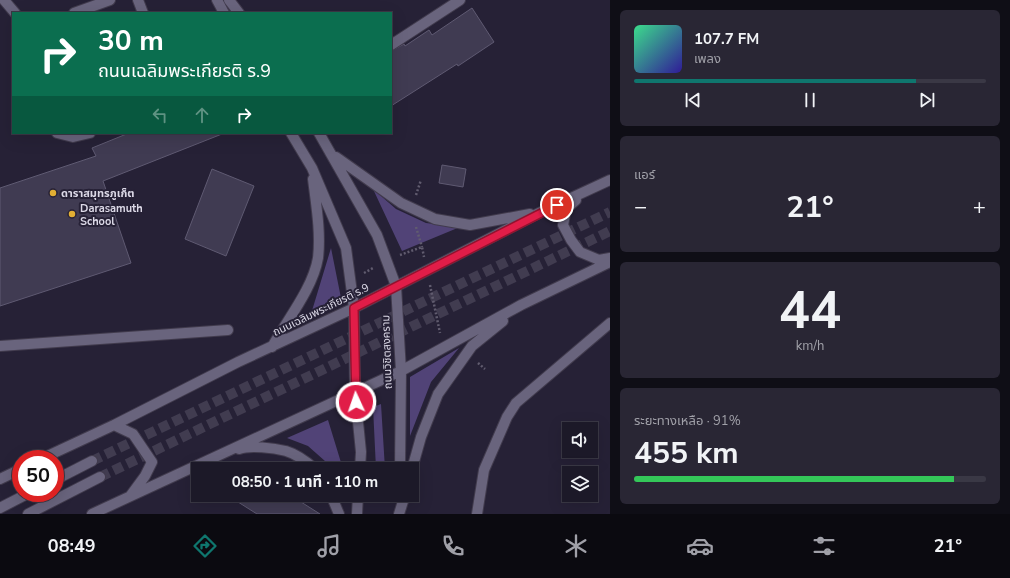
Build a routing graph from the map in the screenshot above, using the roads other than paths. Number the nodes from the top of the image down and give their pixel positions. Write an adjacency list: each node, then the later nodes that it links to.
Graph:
1 (4, 0): 7 (main road)
2 (110, 0): 8 (main road)
3 (138, 0): 9 (main road)
4 (217, 0): 10 (main road)
5 (229, 0): 11 (main road)
6 (460, 0): 12 (main road)
7 (14, 12)
8 (77, 12)
9 (144, 12)
10 (223, 12)
11 (238, 12)
12 (392, 44)
13 (61, 134): 14 (main road)
14 (86, 134)
15 (292, 134): 18 (main road)
16 (320, 134): 17 (main road, ถนนวิชิตสงคราม)
17 (333, 155): 21 (main road); 24 (main road, ถนนวิชิตสงคราม)
18 (312, 168): 26 (main road); 30 (main road)
19 (610, 180): 20 (main road, ถนนเฉลิมพระเกียรติ ร.9)
20 (586, 191): 21 (main road, ถนนเฉลิมพระเกียรติ ร.9); 22 (main road)
21 (543, 212): 24 (main road, ถนนเฉลิมพระเกียรติ ร.9)
22 (610, 258)
23 (610, 262): 25 (main road)
24 (396, 286): 26 (main road, ถนนเฉลิมพระเกียรติ ร.9); 31 (main road, ถนนวิชิตสงคราม)
25 (521, 306): 31 (main road); 40 (main road)
26 (354, 308): 30 (main road, ถนนเฉลิมพระเกียรติ ร.9); 32 (main road)
27 (610, 324): 59 (main road)
28 (228, 330): 29 (main road)
29 (0, 346)
30 (272, 347): 33 (main road, ถนนเฉลิมพระเกียรติ ร.9)
31 (401, 371): 32 (main road); 39 (main road, ถนนวิชิตสงคราม)
32 (355, 392): 38 (main road); 43 (main road)
33 (114, 425): 34 (main road, ถนนเฉลิมพระเกียรติ ร.9); 47 (main road)
34 (60, 450)
35 (92, 461): 44 (main road)
36 (206, 462): 37 (main road)
37 (307, 462)
38 (360, 462)
39 (400, 462)
40 (414, 462)
41 (191, 468): 43 (main road)
42 (12, 473): 46 (main road)
43 (178, 473): 47 (main road)
44 (64, 475)
45 (100, 477): 54 (main road)
46 (0, 479)
47 (130, 496): 55 (main road)
48 (12, 502): 53 (main road)
49 (334, 502): 56 (main road)
50 (358, 502): 57 (main road)
51 (399, 502): 58 (main road)
52 (403, 502): 58 (main road)
53 (0, 508)
54 (28, 514)
55 (92, 514)
56 (339, 514)
57 (357, 514)
58 (399, 514)
59 (477, 514)

